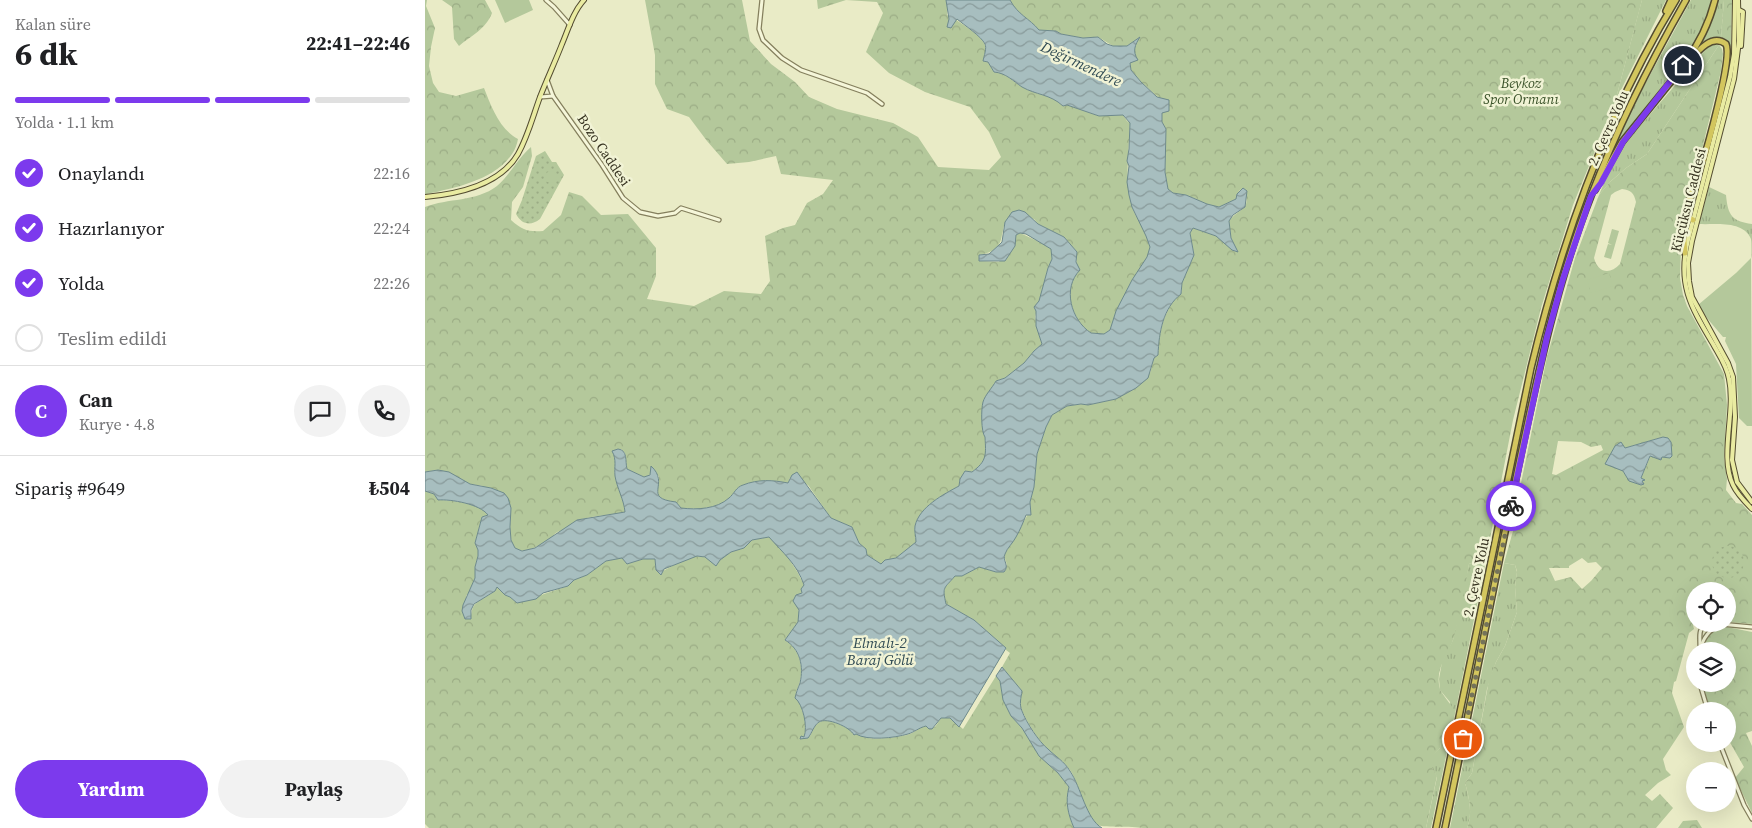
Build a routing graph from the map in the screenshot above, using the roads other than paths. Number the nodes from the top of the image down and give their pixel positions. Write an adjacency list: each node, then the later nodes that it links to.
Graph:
1 (546, 0): 12 (street)
2 (583, 0): 12 (main road)
3 (762, 0): 19 (street)
4 (1671, 0): 11 (highway)
5 (1676, 0): 11 (highway, 2. Çevre Yolu)
6 (1686, 0): 22 (highway, 2. Çevre Yolu)
7 (1715, 0): 14 (highway)
8 (1737, 0): 9 (main road, Küçüksu Caddesi)
9 (1737, 10): 10 (main road, Küçüksu Caddesi); 13 (main road, Küçüksu Caddesi)
10 (1735, 21): 13 (main road); 20 (main road, Küçüksu Caddesi)
11 (1662, 24): 37 (highway, 2. Çevre Yolu)
12 (570, 25): 15 (main road)
13 (1741, 43): 20 (main road, Küçüksu Caddesi)
14 (1677, 74): 21 (highway); 22 (highway)
15 (547, 80): 16 (main road); 17 (street)
16 (544, 88): 17 (street); 18 (main road)
17 (553, 96): 18 (street); 25 (street, Bozo Caddesi)
18 (540, 97): 23 (main road)
19 (881, 104)
20 (1709, 170): 24 (main road, Küçüksu Caddesi)
21 (1696, 184): 24 (highway); 26 (highway)
22 (1591, 196): 38 (highway, 2. Çevre Yolu)
23 (425, 197)
24 (1696, 219): 26 (main road, Küçüksu Caddesi); 27 (main road, Küçüksu Caddesi)
25 (719, 220)
26 (1685, 253): 27 (main road, Küçüksu Caddesi)
27 (1689, 293): 28 (main road, Küçüksu Caddesi)
28 (1730, 454): 29 (main road, Küçüksu Caddesi); 30 (main road, Küçüksu Caddesi)
29 (1752, 502)
30 (1752, 509)
31 (1736, 625): 32 (street)
32 (1752, 626)
33 (1709, 632): 34 (street)
34 (1703, 642)
35 (1723, 752): 36 (street)
36 (1752, 819)
37 (1436, 828)
38 (1445, 828)

